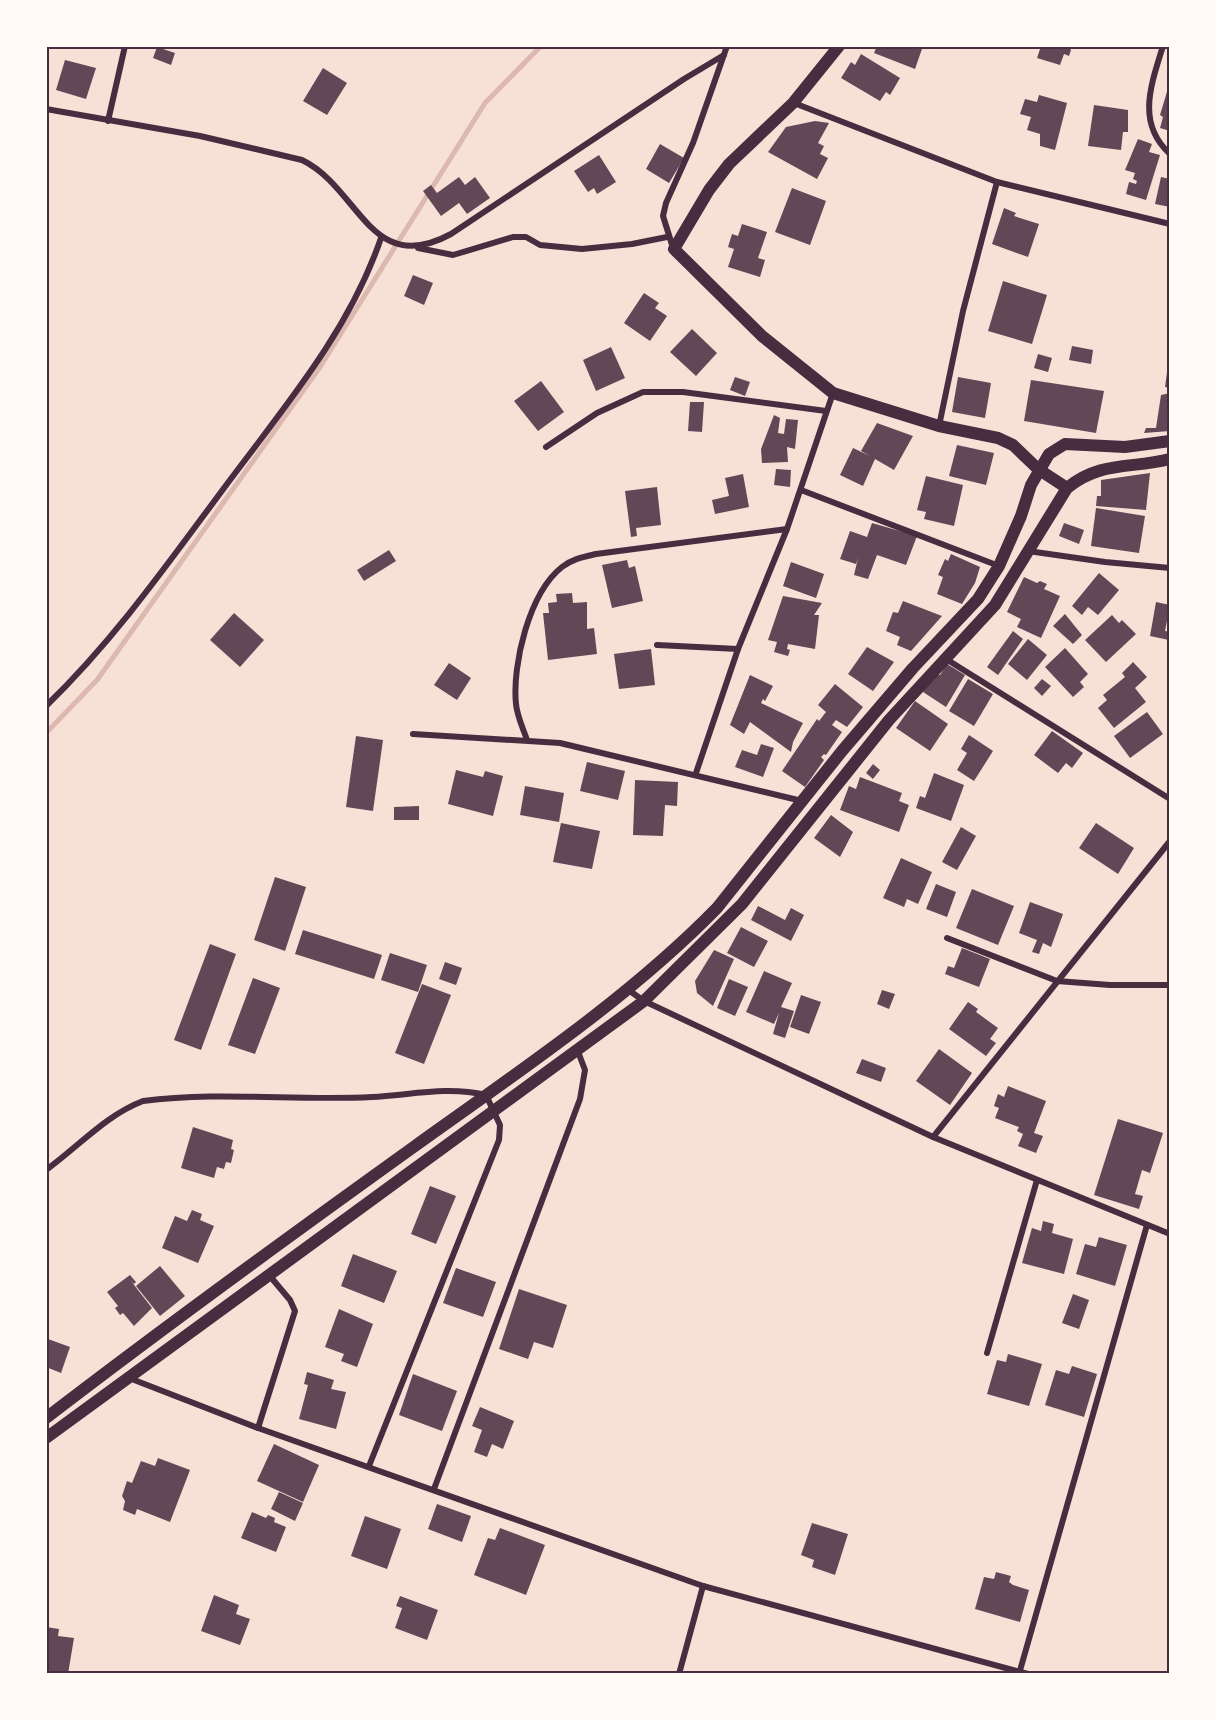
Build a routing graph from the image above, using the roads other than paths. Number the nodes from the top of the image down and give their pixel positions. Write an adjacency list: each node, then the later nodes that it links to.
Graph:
1 (125, 46): 8 (street)
2 (728, 46): 5 (street)
3 (839, 46): 6 (main road)
4 (1163, 46): 9 (street)
5 (724, 55): 12 (street); 14 (street)
6 (793, 103): 10 (street); 15 (main road)
7 (46, 109): 8 (street)
8 (108, 121): 13 (street)
9 (1170, 154)
10 (997, 182): 11 (street); 18 (street)
11 (1170, 224)
12 (667, 237): 14 (street); 15 (street)
13 (381, 238): 14 (street); 32 (street)
14 (418, 248)
15 (674, 249): 16 (main road)
16 (833, 393): 17 (street); 18 (main road)
17 (826, 411): 20 (street); 24 (street)
18 (939, 426): 22 (main road)
19 (1170, 441): 22 (main road)
20 (546, 447)
21 (1170, 459): 23 (main road)
22 (1038, 469): 23 (main road); 27 (main road)
23 (1067, 488): 26 (main road)
24 (801, 490): 25 (street); 27 (street)
25 (787, 529): 30 (street); 34 (street)
26 (1027, 550): 28 (street); 31 (main road)
27 (999, 566): 37 (main road)
28 (1170, 568)
29 (657, 645): 30 (street)
30 (738, 649): 35 (street)
31 (945, 658): 36 (street); 43 (main road)
32 (46, 706)
33 (414, 734): 34 (street)
34 (527, 740): 35 (street)
35 (696, 773): 37 (street)
36 (1170, 799)
37 (802, 801): 42 (main road)
38 (1170, 840): 40 (street)
39 (947, 938): 40 (street)
40 (1057, 981): 41 (street); 47 (street)
41 (1170, 985)
42 (627, 989): 43 (street); 45 (main road)
43 (644, 1001): 44 (main road); 47 (street)
44 (577, 1049): 46 (main road); 59 (street)
45 (486, 1095): 46 (street); 48 (street); 55 (main road)
46 (495, 1110): 52 (main road); 58 (street)
47 (933, 1137): 49 (street)
48 (46, 1170)
49 (1037, 1180): 50 (street); 53 (street)
50 (1147, 1225): 51 (street); 61 (street)
51 (1170, 1234)
52 (269, 1275): 54 (main road); 56 (street)
53 (987, 1353)
54 (127, 1377): 56 (street); 57 (main road)
55 (46, 1418)
56 (258, 1428): 58 (street)
57 (46, 1438)
58 (369, 1466): 59 (street)
59 (434, 1490): 60 (street)
60 (703, 1586): 61 (street); 62 (street)
61 (1019, 1672): 63 (street)
62 (679, 1674)
63 (1028, 1674)

